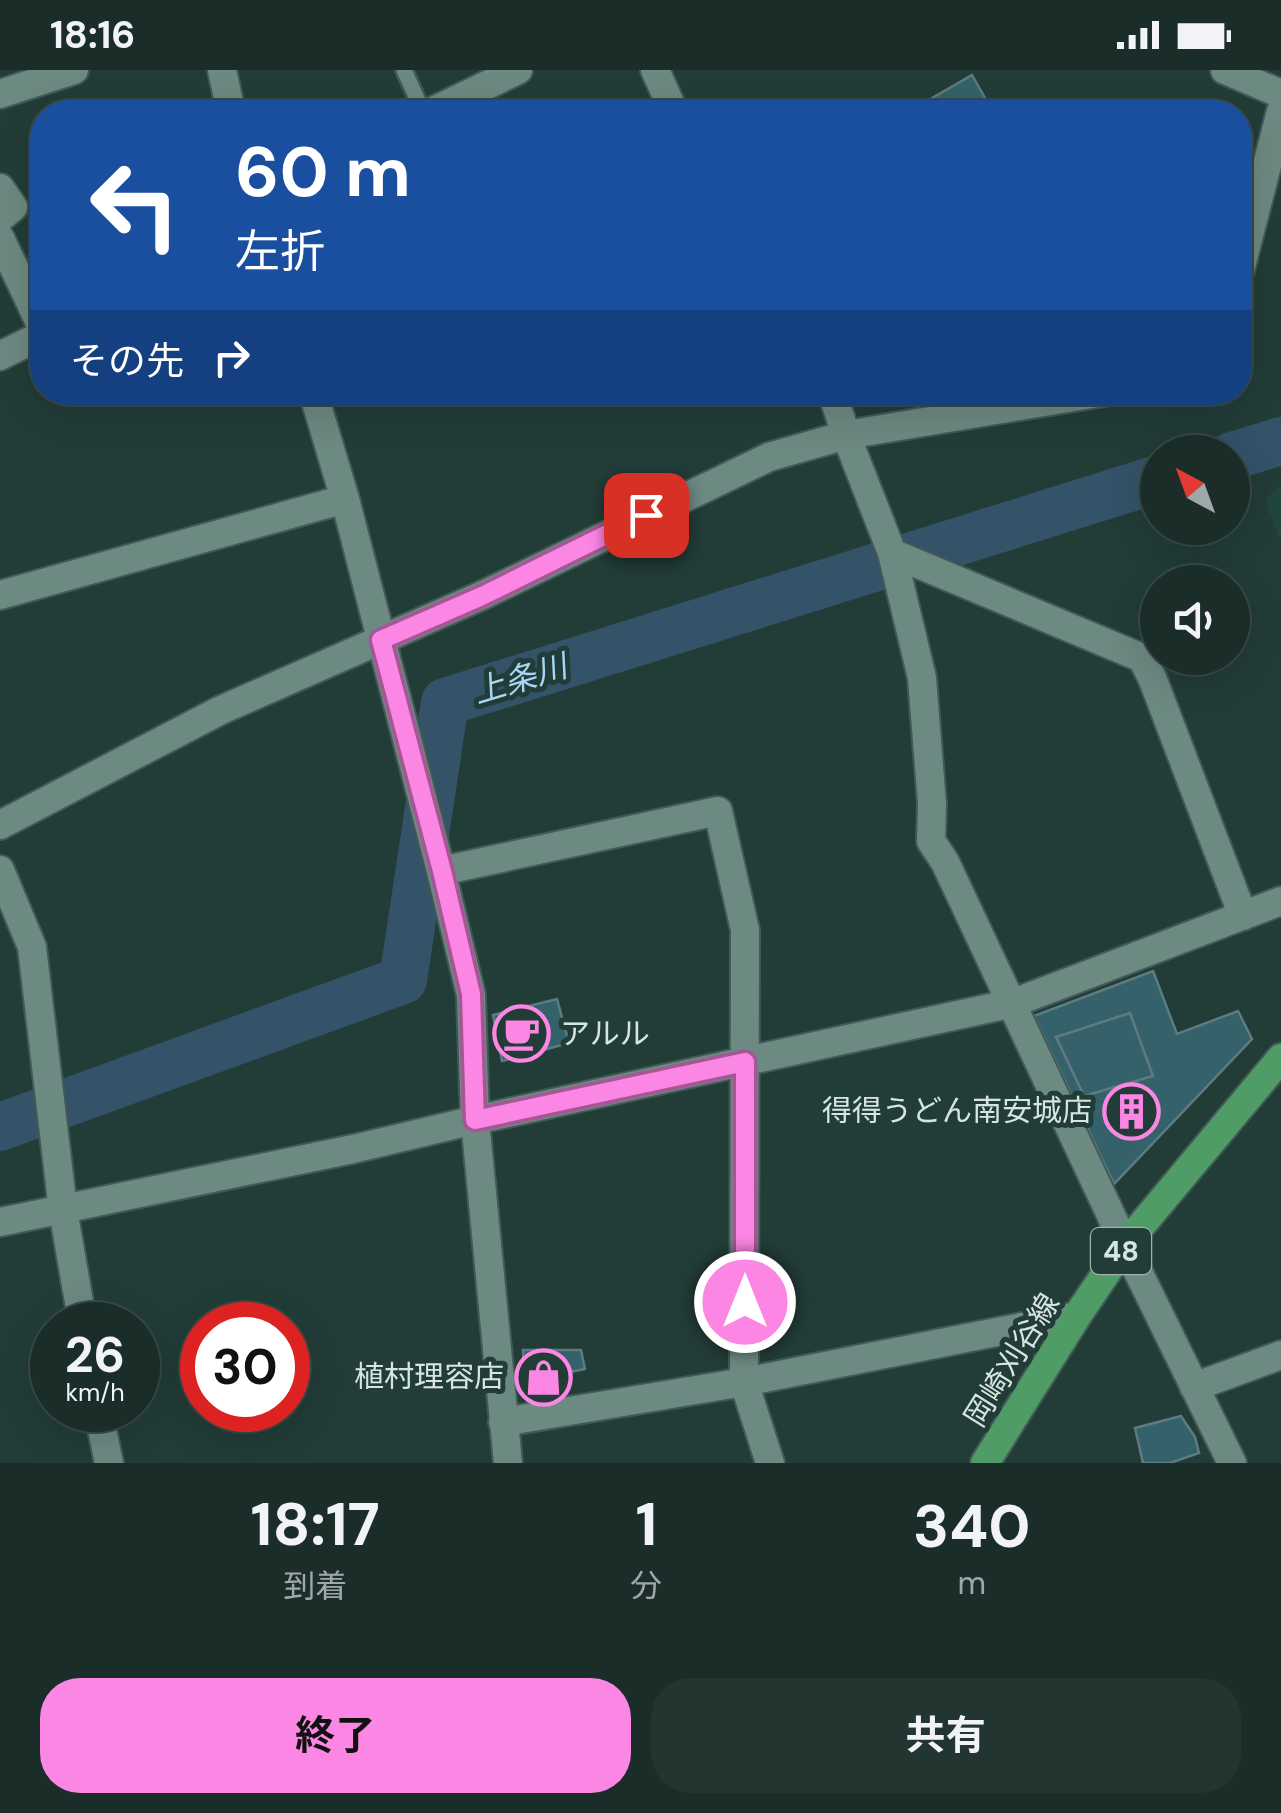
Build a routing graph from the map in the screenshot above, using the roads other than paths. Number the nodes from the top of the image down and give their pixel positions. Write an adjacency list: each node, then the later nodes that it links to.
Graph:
1 (74, 70): 7 (street)
2 (222, 70): 9 (street)
3 (404, 70): 10 (lane)
4 (518, 70): 11 (street)
5 (655, 70): 12 (street)
6 (1225, 70): 8 (street)
7 (0, 94)
8 (1281, 94)
9 (228, 100)
10 (418, 100)
11 (457, 100)
12 (669, 100)
13 (1281, 111): 15 (street)
14 (0, 188): 16 (street)
15 (1255, 206): 17 (street); 18 (street)
16 (0, 218)
17 (1252, 219)
18 (1281, 220)
19 (0, 238): 20 (street)
20 (30, 302)
21 (30, 341): 22 (street)
22 (0, 356)
23 (317, 405): 27 (street)
24 (836, 405): 26 (street)
25 (1026, 405): 26 (street)
26 (846, 435): 28 (street); 30 (street)
27 (345, 499): 29 (street); 30 (street)
28 (892, 553): 35 (street); 36 (street)
29 (0, 595)
30 (381, 640): 31 (street); 33 (street)
31 (0, 825)
32 (0, 870): 40 (street)
33 (442, 871): 38 (street); 39 (street)
34 (1281, 901): 35 (street)
35 (1243, 916): 36 (street)
36 (1013, 1003): 38 (street); 42 (street)
37 (1281, 1058): 42 (main road, 岡崎刈谷線 / 48)
38 (745, 1062): 39 (street); 46 (street)
39 (475, 1120): 40 (street); 48 (street)
40 (63, 1210): 41 (street); 43 (street)
41 (0, 1222)
42 (1125, 1245): 44 (main road, 岡崎刈谷線 / 48); 47 (street)
43 (79, 1302)
44 (1078, 1316): 46 (street); 53 (main road, 岡崎刈谷線 / 48)
45 (1281, 1355): 47 (street)
46 (744, 1382): 48 (street); 52 (street)
47 (1194, 1387): 54 (street)
48 (503, 1422): 51 (street)
49 (102, 1432): 50 (street)
50 (108, 1463)
51 (508, 1463)
52 (770, 1463)
53 (985, 1463)
54 (1232, 1463)

